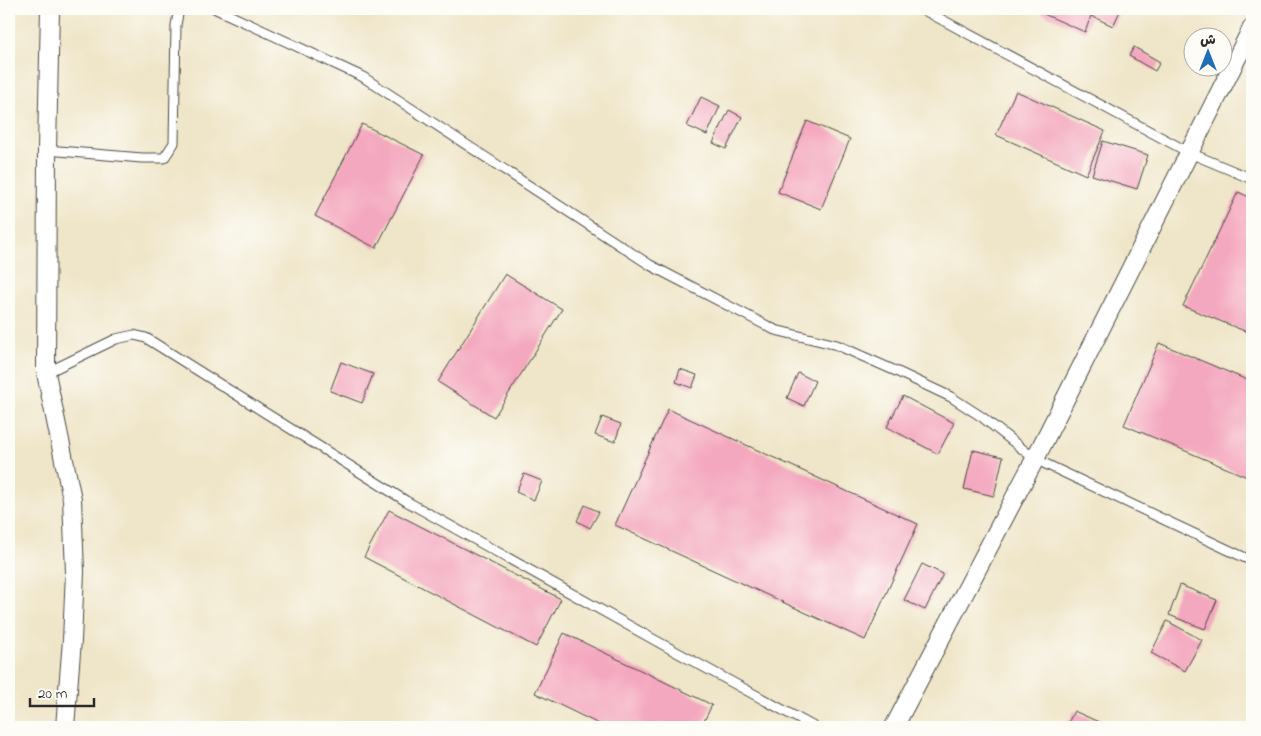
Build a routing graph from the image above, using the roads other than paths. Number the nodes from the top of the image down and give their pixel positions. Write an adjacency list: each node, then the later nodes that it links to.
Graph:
1 (50, 9): 6 (street)
2 (179, 9): 6 (lane)
3 (216, 9): 10 (lane)
4 (922, 9): 7 (lane)
5 (1252, 28): 7 (street)
6 (47, 150): 9 (street)
7 (1190, 153): 8 (lane); 10 (street)
8 (1252, 179)
9 (46, 373): 12 (street); 13 (lane)
10 (1035, 459): 11 (lane); 14 (street)
11 (1252, 561)
12 (65, 727)
13 (814, 727)
14 (894, 727)

